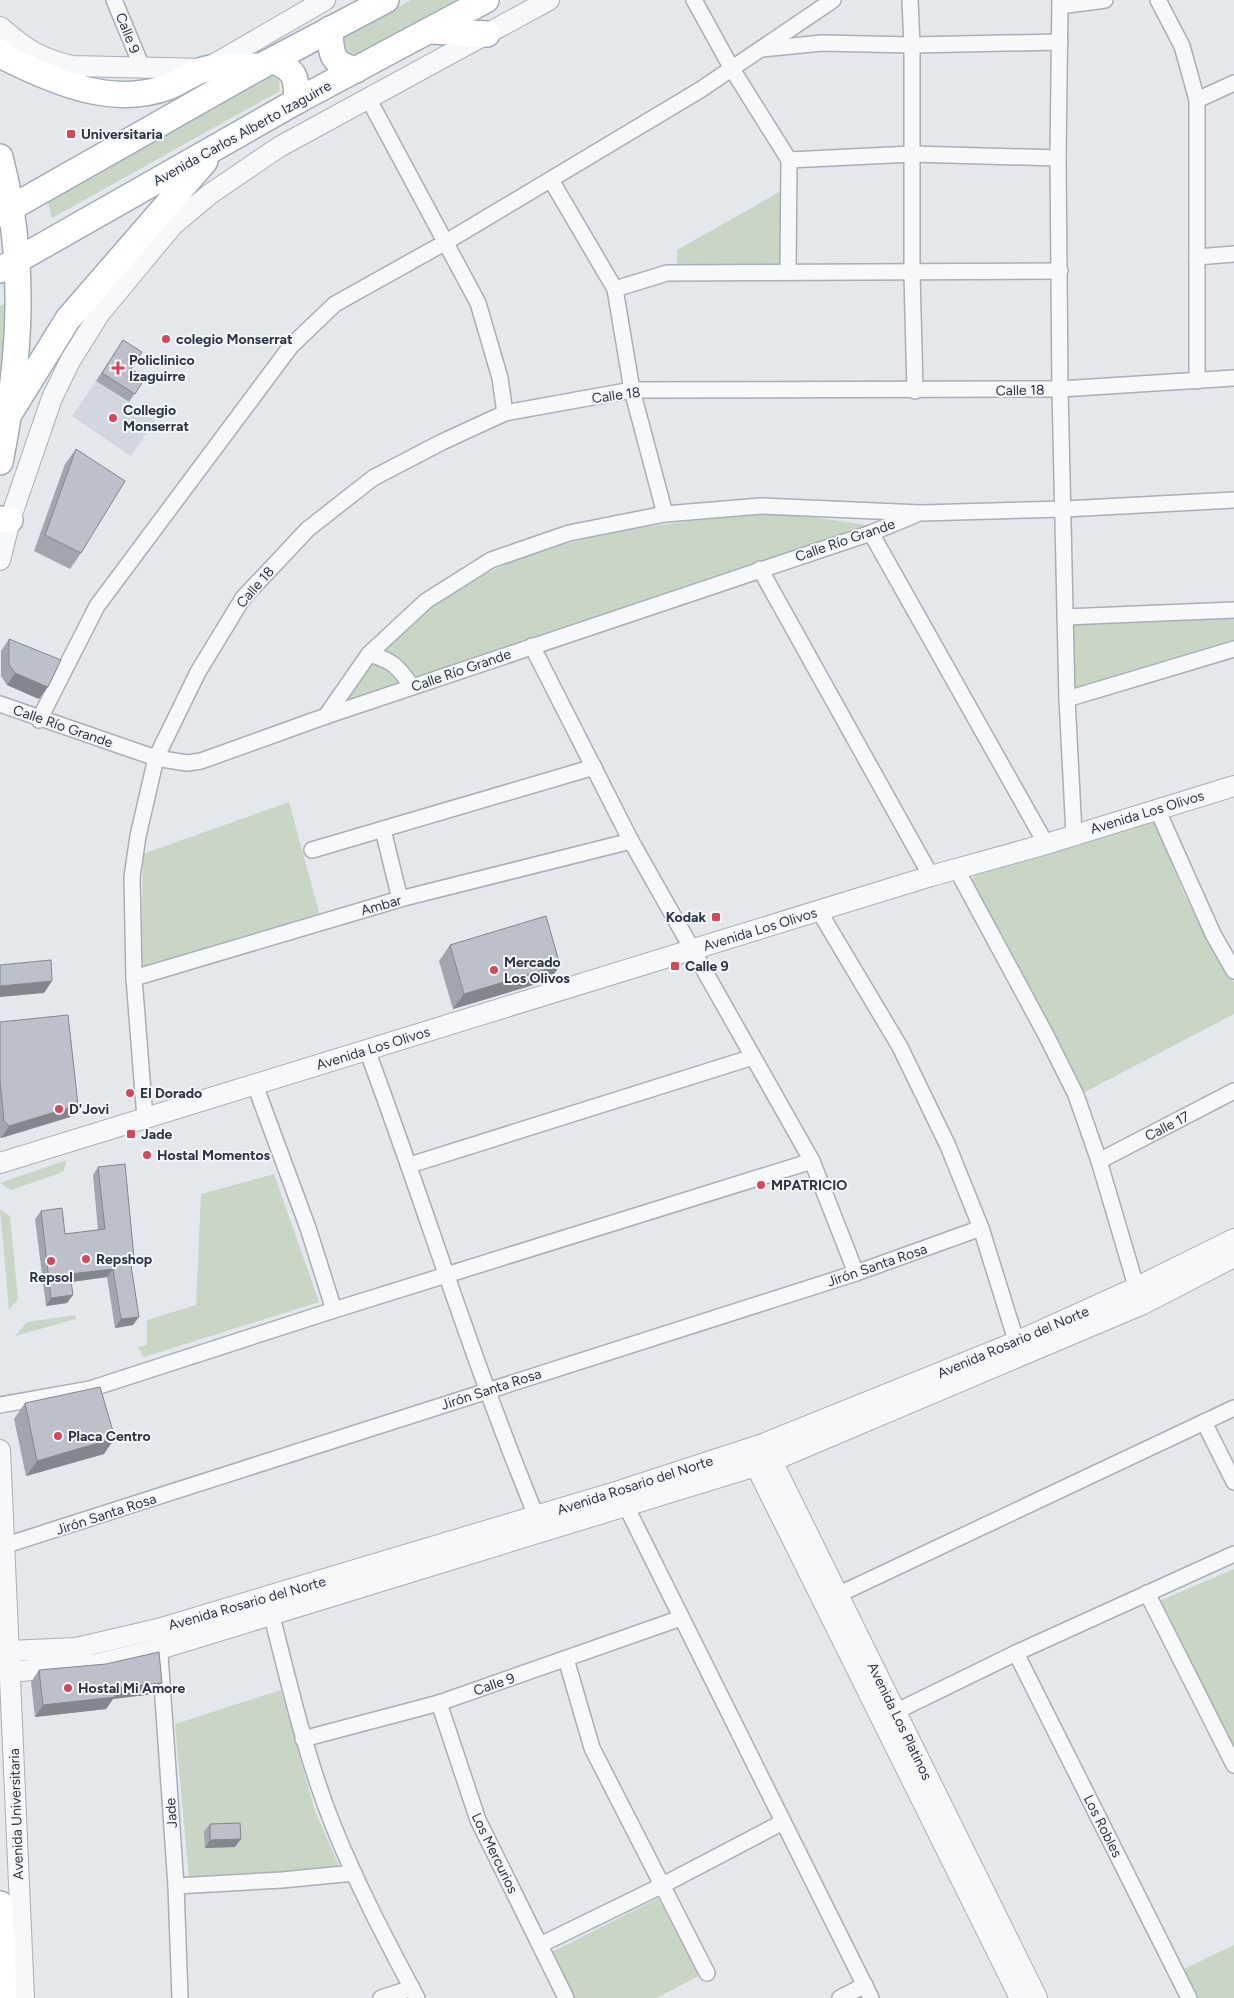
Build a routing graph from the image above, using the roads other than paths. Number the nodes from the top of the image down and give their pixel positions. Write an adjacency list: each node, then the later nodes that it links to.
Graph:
1 (114, 0): 21 (street, Calle 9)
2 (325, 0): 23 (street)
3 (386, 0): 13 (main road)
4 (486, 0): 14 (main road, Avenida Carlos Alberto Izaguirre)
5 (549, 0): 15 (street)
6 (694, 0): 22 (street)
7 (833, 0): 18 (street)
8 (910, 0): 17 (street)
9 (1105, 0): 11 (street)
10 (1158, 0): 27 (street)
11 (1060, 3): 16 (street)
12 (0, 27): 21 (street)
13 (330, 29): 20 (main road); 24 (main road)
14 (431, 31): 15 (main road); 24 (main road, Avenida Carlos Alberto Izaguirre)
15 (487, 34): 26 (street)
16 (1060, 42): 17 (street); 33 (street)
17 (912, 45): 18 (street); 31 (street)
18 (760, 50): 22 (street)
19 (0, 52): 23 (main road)
20 (269, 63): 23 (main road); 28 (main road); 29 (main road)
21 (134, 67): 23 (street)
22 (732, 68): 34 (street); 35 (street)
23 (206, 69): 29 (main road)
24 (356, 70): 28 (main road, Avenida Carlos Alberto Izaguirre)
25 (1234, 83): 27 (street)
26 (368, 98): 38 (street); 44 (street)
27 (1197, 100): 40 (street)
28 (297, 101): 30 (main road, Avenida Carlos Alberto Izaguirre)
29 (174, 116): 36 (main road)
30 (219, 145): 37 (main road); 41 (main road, Avenida Carlos Alberto Izaguirre)
31 (912, 154): 33 (street); 34 (street); 45 (street)
32 (0, 157): 36 (main road)
33 (1058, 158): 42 (street)
34 (789, 160): 43 (street)
35 (551, 180): 38 (street); 46 (street)
36 (5, 212): 41 (main road)
37 (137, 242): 44 (main road); 52 (main road)
38 (446, 242): 53 (street); 72 (street)
39 (1234, 254): 40 (street)
40 (1197, 257): 48 (street)
41 (9, 264): 52 (main road)
42 (1060, 271): 45 (street); 49 (street)
43 (788, 272): 45 (street); 46 (street)
44 (133, 273): 59 (street)
45 (912, 274): 51 (street)
46 (615, 289): 50 (street)
47 (1234, 378): 48 (street, Calle 18)
48 (1197, 381): 49 (street, Calle 18)
49 (1060, 389): 51 (street, Calle 18); 56 (street)
50 (632, 390): 51 (street, Calle 18); 53 (street, Calle 18); 58 (street)
51 (915, 391)
52 (11, 410): 54 (main road)
53 (505, 413): 73 (street, Calle 18)
54 (0, 462)
55 (1234, 500): 56 (street)
56 (1064, 509): 57 (street); 64 (street)
57 (921, 513): 58 (street); 60 (street, Calle Río Grande)
58 (665, 514): 67 (street)
59 (5, 520): 61 (street)
60 (871, 533): 62 (street, Calle Río Grande); 80 (street)
61 (0, 560)
62 (760, 569): 65 (street, Calle Río Grande); 83 (street)
63 (1234, 610): 64 (street)
64 (1065, 617): 69 (street)
65 (532, 646): 68 (street, Calle Río Grande); 74 (street)
66 (1234, 649): 69 (street)
67 (368, 654): 68 (street); 71 (street)
68 (412, 686): 71 (street, Calle Río Grande)
69 (1067, 699): 78 (street)
70 (0, 704): 72 (street, Calle Río Grande)
71 (326, 716): 73 (street, Calle Río Grande)
72 (40, 720): 73 (street, Calle Río Grande)
73 (156, 758): 88 (street)
74 (594, 767): 77 (street); 79 (street)
75 (1234, 786): 76 (street, Avenida Los Olivos)
76 (1157, 809): 78 (street, Avenida Los Olivos); 87 (street)
77 (383, 830): 81 (street); 84 (street)
78 (1074, 834): 80 (street, Avenida Los Olivos)
79 (631, 841): 84 (street, Ambar); 86 (street)
80 (1046, 844): 82 (street, Avenida Los Olivos)
81 (312, 850)
82 (957, 870): 83 (street, Avenida Los Olivos); 95 (street)
83 (931, 876): 85 (street, Avenida Los Olivos)
84 (400, 899): 88 (street, Ambar)
85 (819, 911): 86 (street, Avenida Los Olivos); 98 (street)
86 (694, 949): 89 (street, Avenida Los Olivos); 90 (street)
87 (1234, 971)
88 (134, 978): 93 (street)
89 (367, 1050): 91 (street, Avenida Los Olivos); 97 (street)
90 (753, 1057): 94 (street); 97 (street)
91 (255, 1085): 93 (street, Avenida Los Olivos); 104 (street)
92 (1234, 1091): 95 (street, Calle 17)
93 (145, 1118): 96 (street, Avenida Los Olivos)
94 (812, 1161): 101 (street); 102 (street)
95 (1099, 1161): 103 (street)
96 (0, 1163)
97 (410, 1165): 102 (street)
98 (982, 1228): 101 (street, Jirón Santa Rosa); 105 (street)
99 (1234, 1239): 103 (street, Avenida Rosario del Norte)
100 (1234, 1257): 103 (street, Avenida Rosario del Norte)
101 (856, 1273): 106 (street, Jirón Santa Rosa)
102 (448, 1276): 104 (street); 106 (street)
103 (1139, 1296): 105 (street, Avenida Rosario del Norte)
104 (334, 1310): 107 (street)
105 (1019, 1349): 111 (street, Avenida Rosario del Norte)
106 (489, 1390): 114 (street); 115 (street, Jirón Santa Rosa)
107 (0, 1405)
108 (1234, 1408): 109 (street)
109 (1204, 1422): 112 (street); 118 (street)
110 (0, 1450): 115 (street, Avenida Universitaria)
111 (760, 1455): 113 (street, Avenida Rosario del Norte); 118 (street, Avenida Los Platinos)
112 (1234, 1482)
113 (622, 1499): 114 (street, Avenida Rosario del Norte); 120 (street)
114 (540, 1524): 119 (street, Avenida Rosario del Norte)
115 (3, 1546): 123 (street, Avenida Universitaria)
116 (1234, 1554): 117 (street)
117 (1147, 1592): 124 (street); 130 (street)
118 (831, 1598): 128 (street, Avenida Los Platinos); 146 (street, Avenida Los Platinos)
119 (269, 1606): 121 (street, Avenida Rosario del Norte); 122 (street, Avenida Rosario del Norte); 129 (street)
120 (680, 1618): 125 (street, Calle 9); 131 (street)
121 (158, 1629): 122 (street, Jade); 123 (street, Avenida Rosario del Norte)
122 (160, 1649): 126 (street, Avenida Rosario del Norte); 133 (street, Jade)
123 (9, 1651): 126 (street, Avenida Universitaria)
124 (1016, 1653): 128 (street); 148 (street, Los Robles)
125 (566, 1659): 127 (street, Calle 9); 134 (street)
126 (10, 1672): 141 (street, Avenida Universitaria)
127 (439, 1703): 129 (street, Calle 9); 136 (street, Los Mercurios)
128 (895, 1712): 147 (street, Avenida Los Platinos)
129 (303, 1739): 132 (street)
130 (1234, 1763)
131 (783, 1822): 134 (street); 138 (street)
132 (354, 1873): 133 (street); 139 (street)
133 (176, 1886): 142 (street, Jade)
134 (661, 1886): 136 (street); 137 (street)
135 (0, 1904): 140 (main road)
136 (540, 1945): 144 (street, Los Mercurios)
137 (707, 1973)
138 (868, 1992): 145 (street)
139 (414, 1993): 143 (street)
140 (4, 1998)
141 (24, 1998)
142 (180, 1998)
143 (381, 1998)
144 (566, 1998)
145 (840, 1998)
146 (1020, 1998)
147 (1037, 1998)
148 (1189, 1998)

